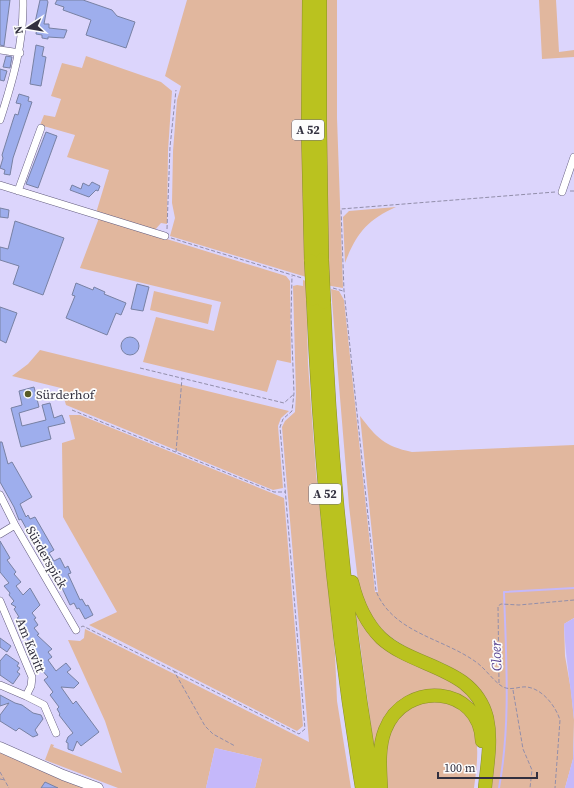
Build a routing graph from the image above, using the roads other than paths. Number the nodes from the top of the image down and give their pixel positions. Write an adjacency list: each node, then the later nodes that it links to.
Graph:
1 (23, 0): 5 (street)
2 (309, 0): 13 (highway, A 52)
3 (320, 0): 13 (highway, A 52)
4 (0, 50): 5 (street)
5 (20, 53): 6 (street)
6 (0, 120)
7 (41, 128): 10 (street)
8 (574, 157): 11 (street)
9 (0, 185): 10 (street)
10 (18, 191): 12 (street)
11 (562, 192)
12 (165, 236)
13 (316, 260): 14 (highway, A 52, bridge)
14 (318, 300): 18 (highway, A 52); 26 (highway, A 52)
15 (0, 495): 16 (street, Sürderspick)
16 (15, 525): 17 (street); 20 (street, Sürderspick)
17 (0, 534)
18 (342, 556): 27 (highway, A 52); 30 (highway)
19 (0, 601): 22 (street, Am Kavitt)
20 (76, 630)
21 (0, 685): 22 (street)
22 (26, 696): 23 (street)
23 (56, 733)
24 (0, 747): 25 (main road)
25 (98, 788)
26 (362, 788)
27 (374, 788)
28 (381, 788): 29 (highway)
29 (478, 788)
30 (485, 788)

